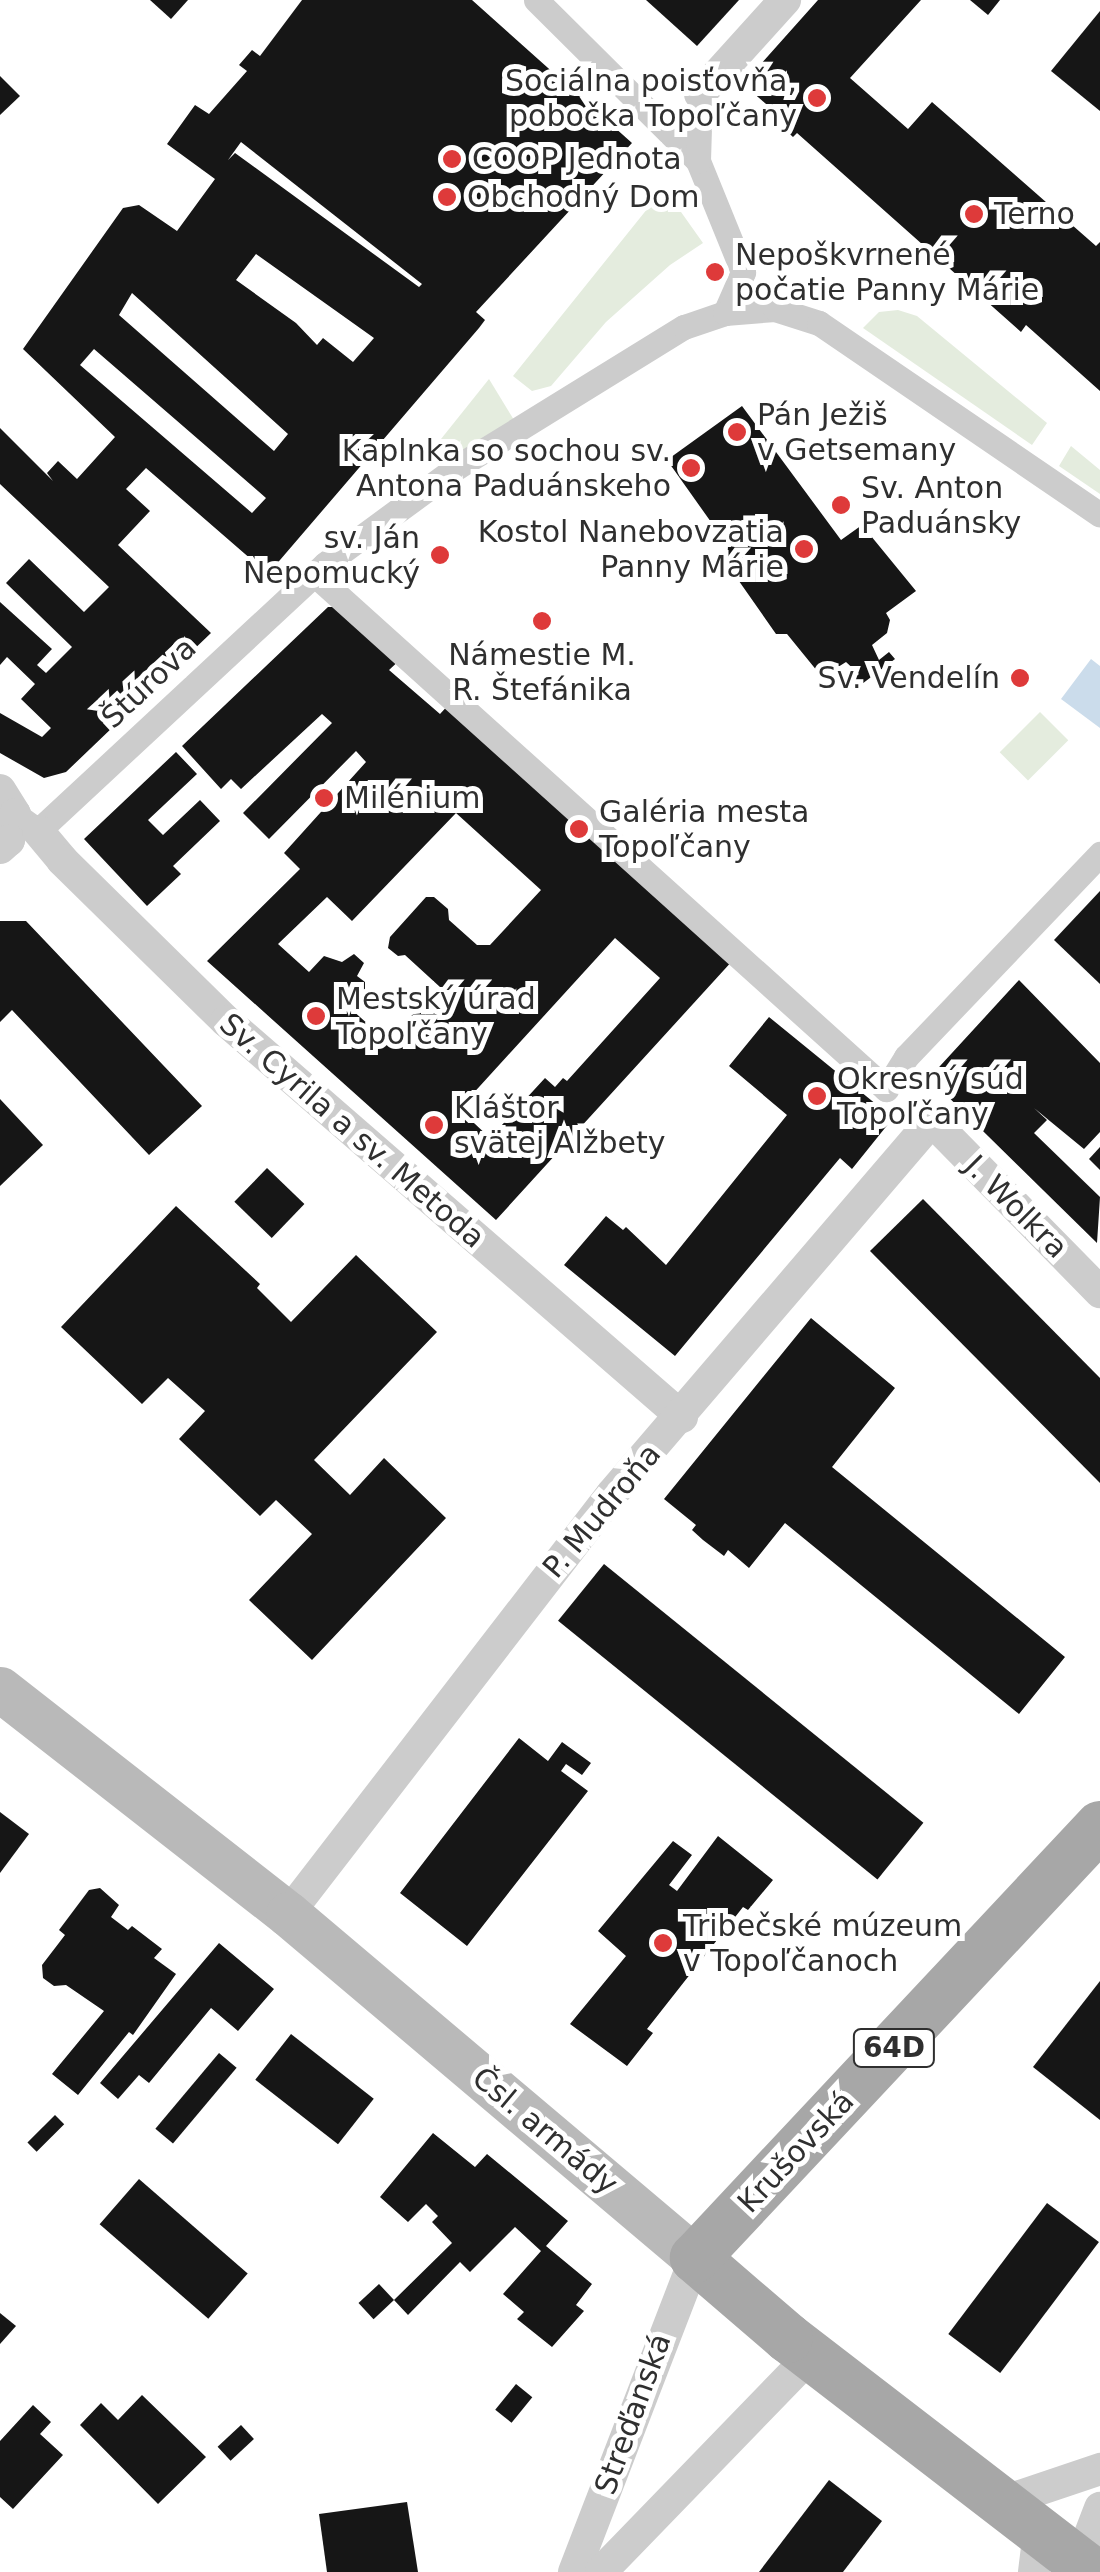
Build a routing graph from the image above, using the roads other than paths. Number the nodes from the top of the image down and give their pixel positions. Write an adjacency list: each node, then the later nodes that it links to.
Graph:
1 (536, 0): 4 (street)
2 (785, 0): 3 (street)
3 (700, 94): 4 (street)
4 (698, 161): 5 (street)
5 (725, 313): 6 (street); 7 (street)
6 (1100, 515)
7 (319, 569): 8 (street, Štúrova); 10 (street)
8 (18, 812): 9 (street); 13 (street, Sv. Cyrila a sv. Metoda)
9 (0, 848)
10 (1100, 854)
11 (932, 1121): 12 (street, J. Wolkra); 13 (street, P. Mudroňa)
12 (1100, 1292)
13 (682, 1417): 16 (street, P. Mudroňa)
14 (0, 1689): 16 (main road, Čsl. armády)
15 (1100, 1826): 17 (main road, Krušovská / 64D)
16 (288, 1914): 17 (main road, Čsl. armády)
17 (695, 2258): 18 (main road, Čsl. armády); 23 (street, Streďanská)
18 (811, 2355): 20 (main road, Čsl. armády); 24 (street, Streďanská)
19 (1100, 2469): 20 (street)
20 (999, 2503): 22 (main road, Čsl. armády)
21 (1100, 2508): 22 (street)
22 (1061, 2560)
23 (574, 2572)
24 (600, 2572)

